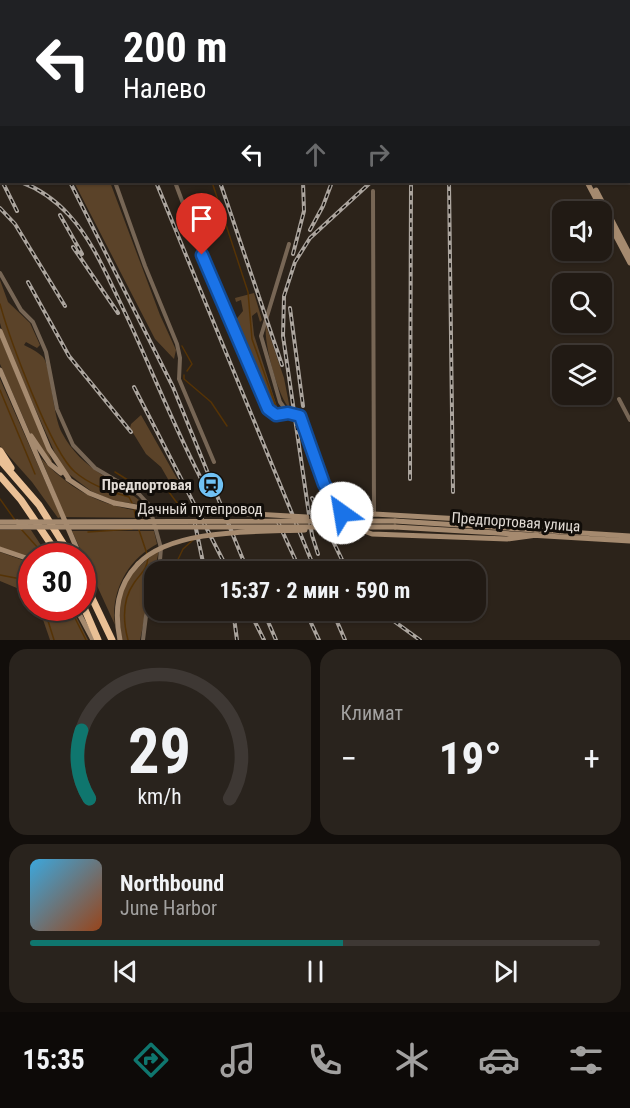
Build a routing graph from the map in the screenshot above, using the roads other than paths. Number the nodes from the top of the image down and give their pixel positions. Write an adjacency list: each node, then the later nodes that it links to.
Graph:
1 (115, 183): 18 (street)
2 (175, 183): 13 (street)
3 (590, 183): 7 (main road)
4 (590, 183): 8 (main road)
5 (374, 191): 22 (street)
6 (289, 244): 13 (street)
7 (630, 255)
8 (630, 263)
9 (0, 273): 38 (street)
10 (0, 331): 21 (main road)
11 (0, 370): 14 (main road)
12 (619, 399): 15 (street)
13 (288, 413): 23 (street)
14 (21, 420): 21 (main road); 35 (main road)
15 (630, 420)
16 (0, 451): 19 (highway)
17 (0, 460): 19 (highway)
18 (214, 462)
19 (13, 473): 34 (highway)
20 (0, 478): 33 (highway)
21 (69, 479): 24 (main road, bridge)
22 (374, 514): 23 (main road); 29 (main road)
23 (365, 515): 30 (main road)
24 (344, 521): 25 (main road, Дачный путепровод, bridge); 26 (main road, Дачный путепровод, bridge)
25 (0, 522)
26 (401, 524): 27 (main road, Дачный путепровод, bridge); 29 (main road, Предпортовая улица); 30 (main road, Предпортовая улица)
27 (339, 526): 28 (main road, Дачный путепровод, bridge); 46 (main road, bridge)
28 (0, 527)
29 (501, 527): 31 (main road, Предпортовая улица)
30 (537, 535): 32 (main road, Предпортовая улица)
31 (630, 536)
32 (630, 542)
33 (50, 543)
34 (63, 543)
35 (74, 543)
36 (0, 549): 37 (main road)
37 (18, 555)
38 (160, 561)
39 (96, 605): 45 (highway)
40 (83, 621): 43 (main road)
41 (90, 621): 44 (highway)
42 (145, 621): 47 (street)
43 (93, 640)
44 (98, 640)
45 (112, 640)
46 (120, 640)
47 (142, 640)

